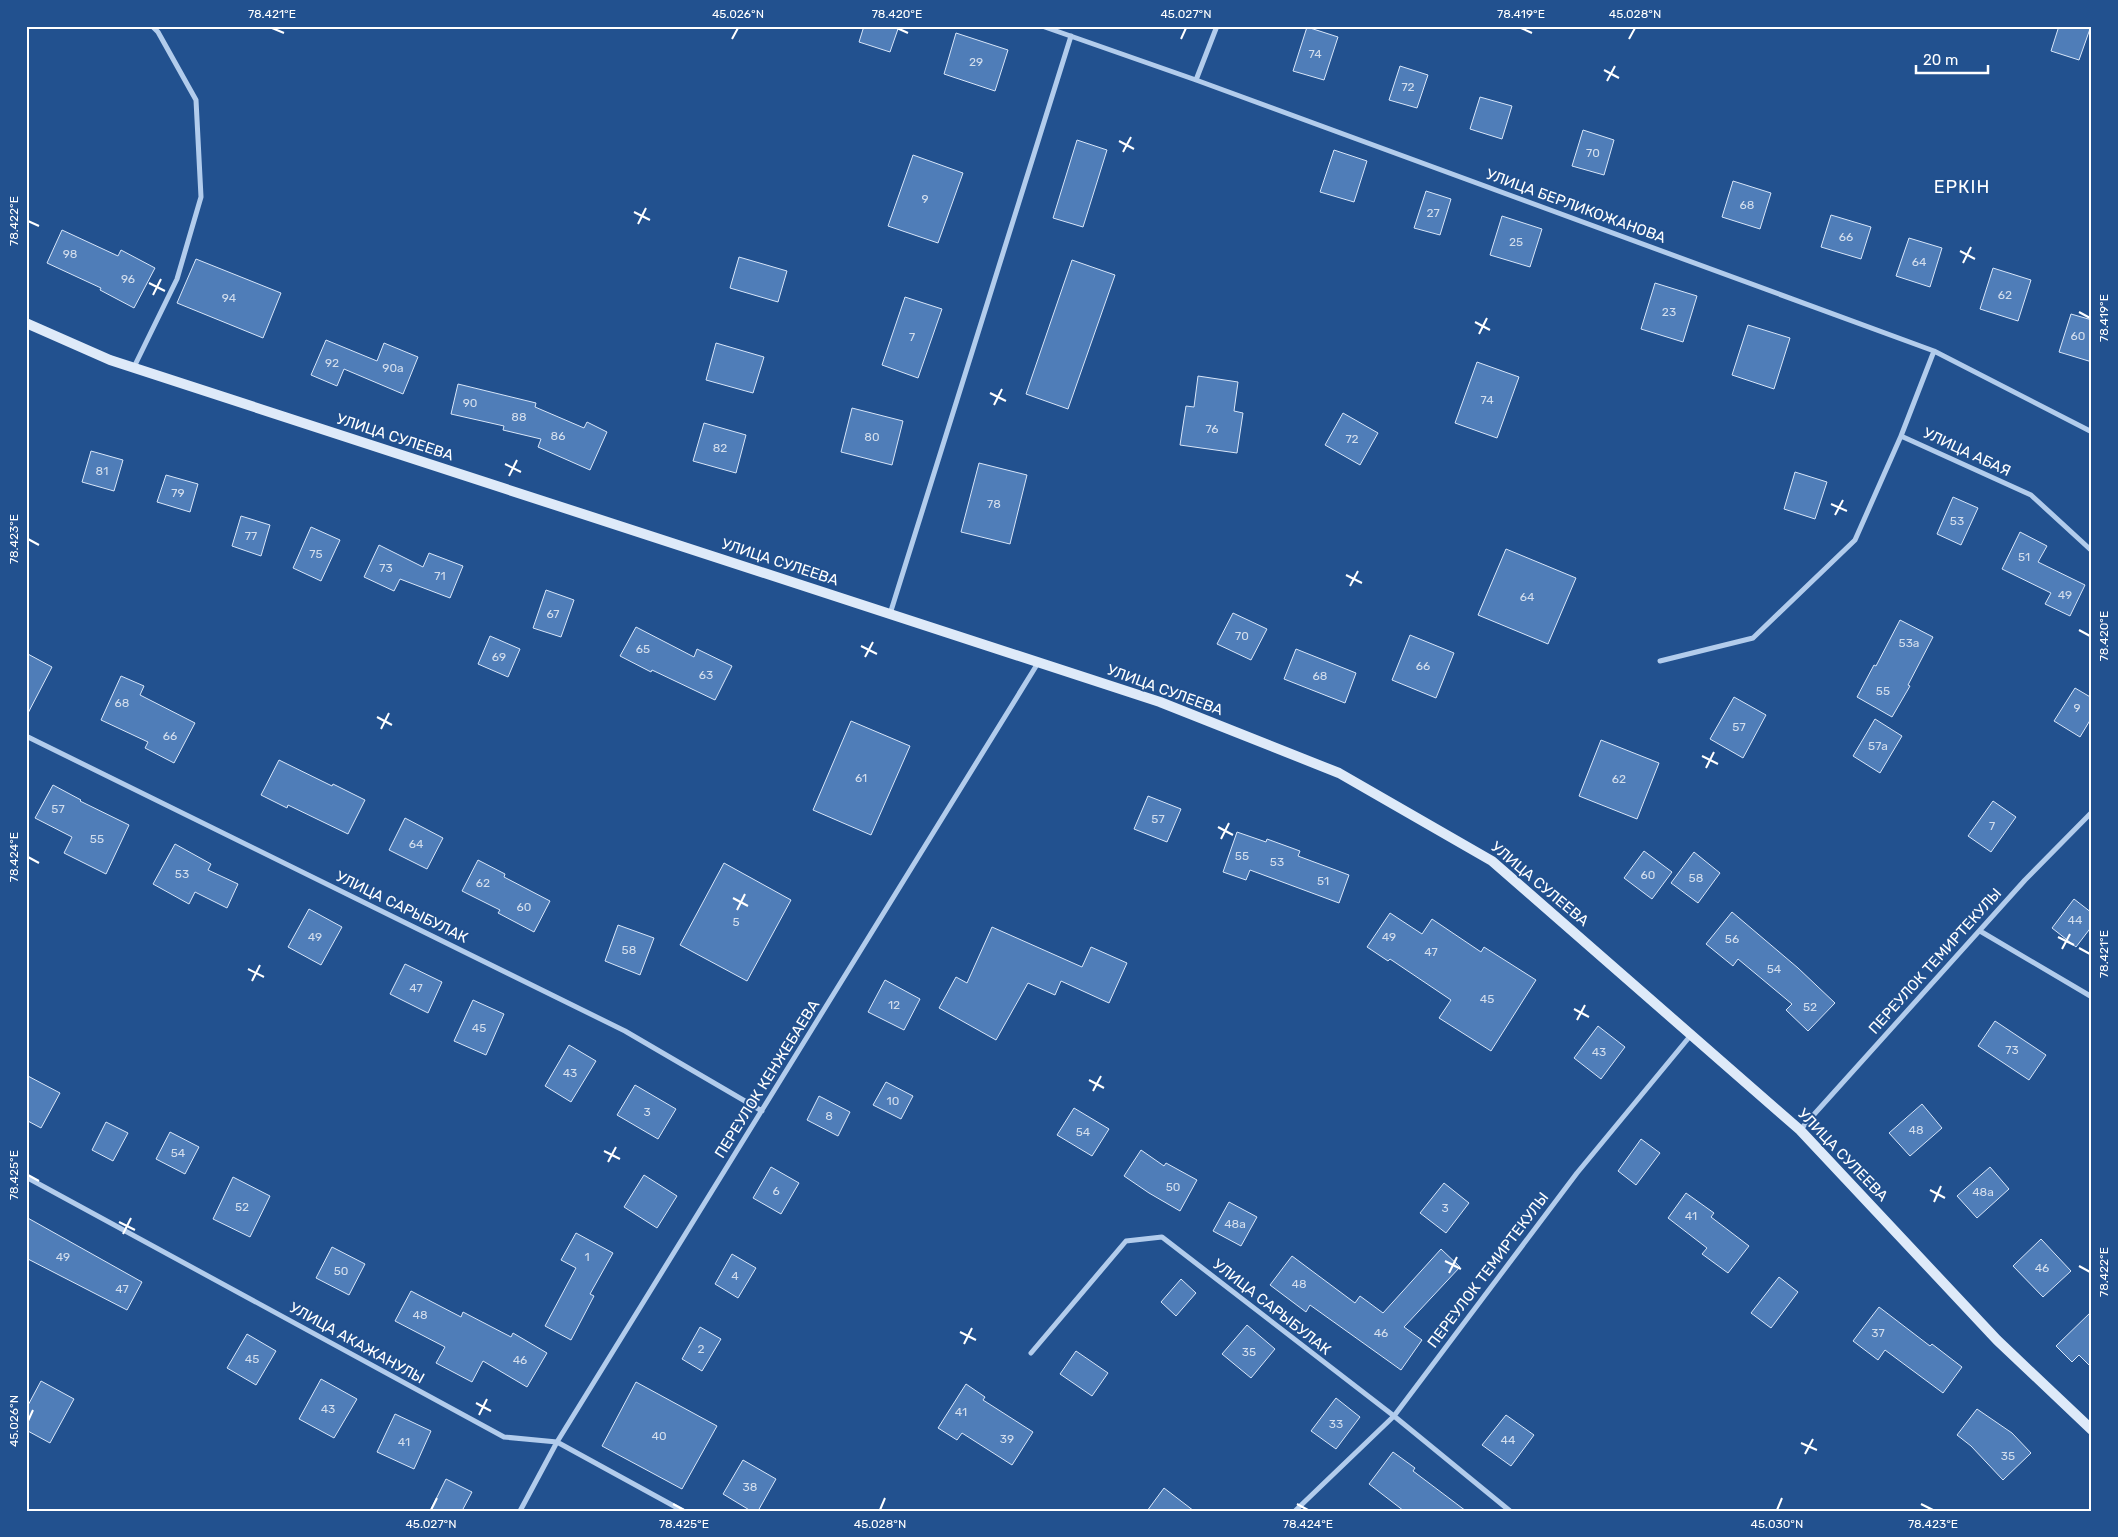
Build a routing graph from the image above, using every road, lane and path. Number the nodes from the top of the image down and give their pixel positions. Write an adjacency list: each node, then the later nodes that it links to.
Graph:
1 (152, 26): 8 (street)
2 (1042, 26): 4 (street, УЛИЦА БЕРЛИКОЖАНОВА)
3 (1217, 26): 5 (street)
4 (1071, 36): 5 (street, УЛИЦА БЕРЛИКОЖАНОВА); 12 (street)
5 (1196, 80): 7 (street, УЛИЦА БЕРЛИКОЖАНОВА)
6 (26, 322): 8 (main road, УЛИЦА СУЛЕЕВА)
7 (1934, 351): 9 (street, УЛИЦА БЕРЛИКОЖАНОВА); 10 (street, УЛИЦА АБАЯ)
8 (134, 368): 12 (main road, УЛИЦА СУЛЕЕВА)
9 (2092, 432)
10 (1901, 436): 11 (street, УЛИЦА АБАЯ); 13 (street)
11 (2092, 551)
12 (890, 614): 14 (main road, УЛИЦА СУЛЕЕВА)
13 (1660, 661)
14 (1039, 662): 19 (main road, УЛИЦА СУЛЕЕВА); 20 (street, ПЕРЕУЛОК КЕНЖЕБАЕВА)
15 (26, 736): 20 (street, УЛИЦА САРЫБУЛАК)
16 (2092, 812): 17 (street, ПЕРЕУЛОК ТЕМИРТЕКУЛЫ)
17 (1980, 931): 18 (street); 21 (street, ПЕРЕУЛОК ТЕМИРТЕКУЛЫ)
18 (2092, 997)
19 (1691, 1034): 21 (main road, УЛИЦА СУЛЕЕВА); 24 (street, ПЕРЕУЛОК ТЕМИРТЕКУЛЫ)
20 (762, 1111): 26 (street, ПЕРЕУЛОК КЕНЖЕБАЕВА)
21 (1800, 1130): 25 (main road, УЛИЦА СУЛЕЕВА)
22 (26, 1177): 26 (street, УЛИЦА АКАЖАНУЛЫ)
23 (1031, 1353): 24 (street, УЛИЦА САРЫБУЛАК)
24 (1394, 1416): 29 (street, ПЕРЕУЛОК ТЕМИРТЕКУЛЫ); 30 (street, УЛИЦА САРЫБУЛАК)
25 (2092, 1430)
26 (558, 1442): 27 (street, ПЕРЕУЛОК КЕНЖЕБАЕВА); 28 (street, УЛИЦА АКАЖАНУЛЫ)
27 (520, 1511)
28 (683, 1511)
29 (1295, 1511)
30 (1510, 1511)

